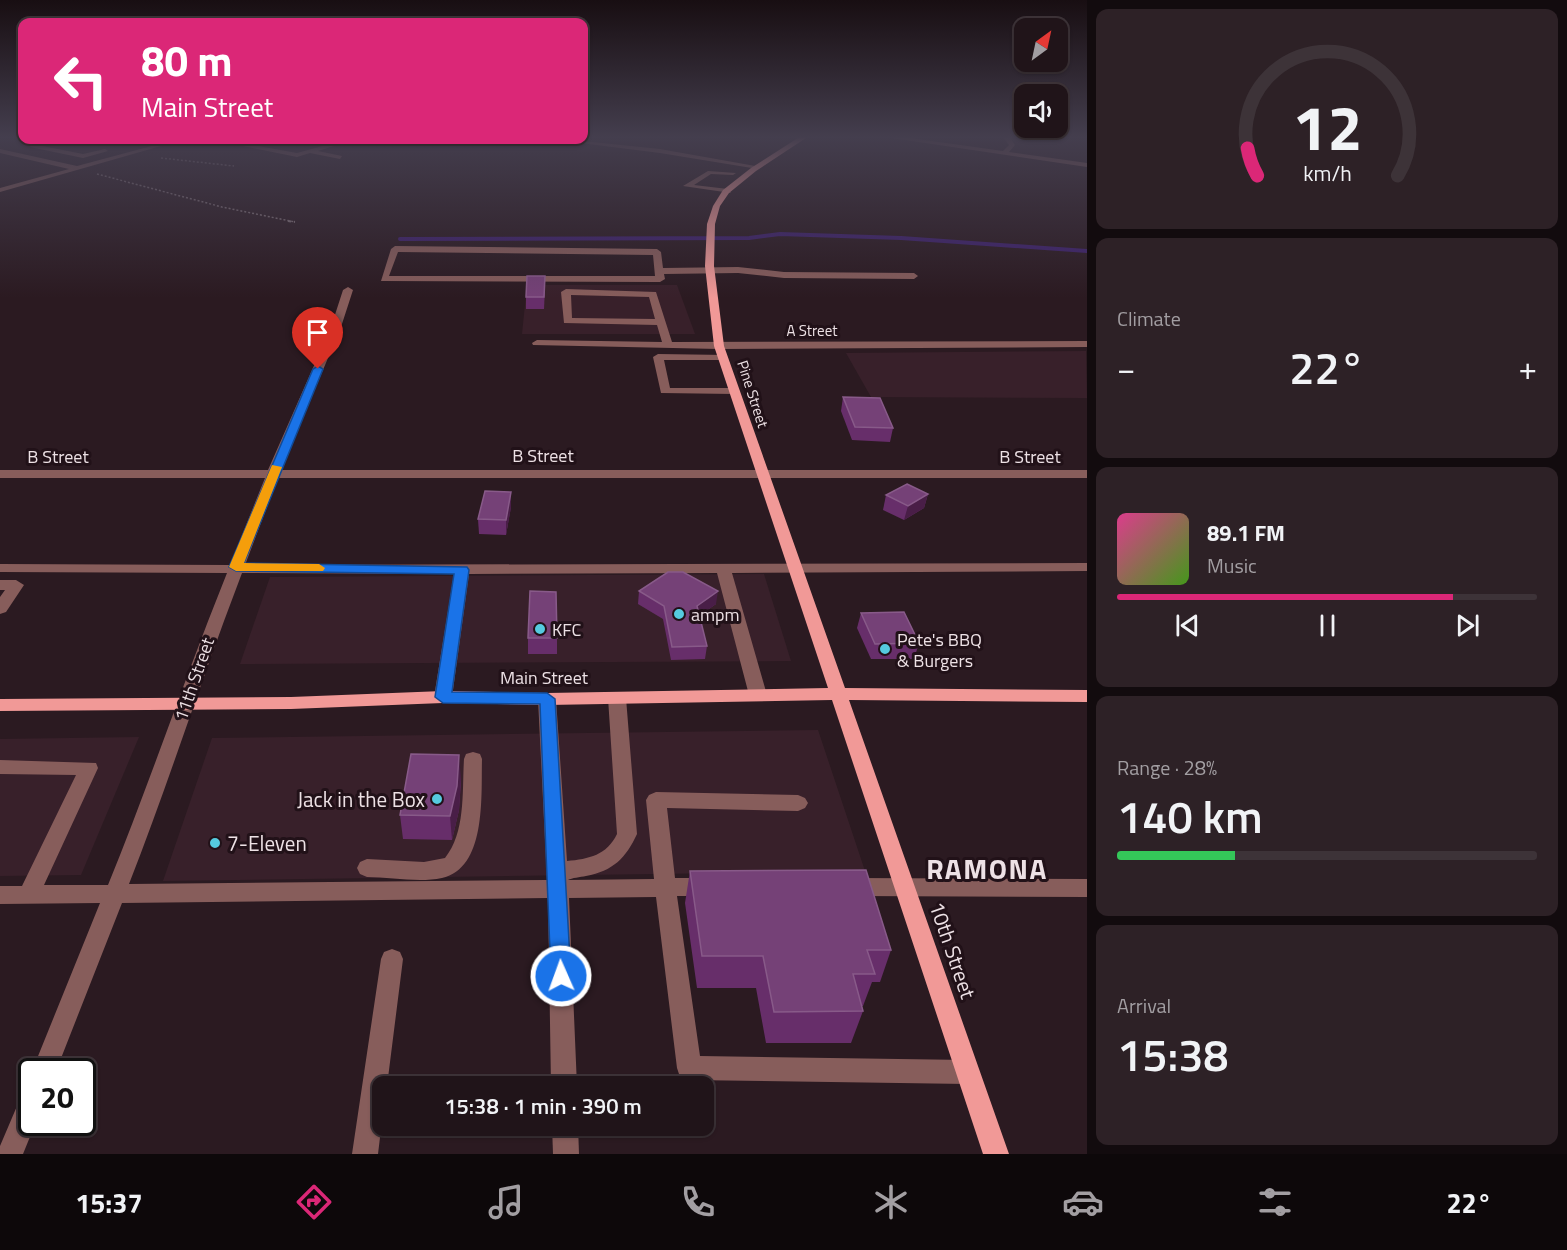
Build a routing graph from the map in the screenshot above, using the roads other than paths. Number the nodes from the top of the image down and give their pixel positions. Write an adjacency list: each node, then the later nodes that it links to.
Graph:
1 (728, 190): 3 (main road, Pine Street)
2 (659, 271): 2 (street); 3 (street)
3 (712, 272): 4 (street); 10 (main road, Pine Street)
4 (914, 276)
5 (348, 290): 14 (street, 11th Street)
6 (662, 322): 6 (street); 9 (street)
7 (537, 343): 9 (street, A Street)
8 (1087, 344): 10 (street, A Street)
9 (668, 345): 10 (street, A Street)
10 (721, 352): 11 (main road, Pine Street); 11 (street)
11 (734, 391): 12 (main road, Pine Street)
12 (761, 473): 14 (street, B Street); 15 (street, B Street); 20 (main road, Pine Street)
13 (0, 474): 14 (street, B Street)
14 (273, 474): 16 (street, 11th Street)
15 (1087, 474)
16 (236, 567): 18 (street); 21 (street); 30 (street, 11th Street)
17 (1087, 567): 20 (street)
18 (0, 568)
19 (723, 568): 20 (street); 21 (street); 25 (street)
20 (795, 568): 24 (main road, Pine Street)
21 (462, 570): 27 (street)
22 (0, 585): 23 (street)
23 (0, 609)
24 (838, 694): 25 (main road, Main Street); 26 (main road, Main Street); 40 (main road, 10th Street)
25 (758, 695): 28 (main road, Main Street)
26 (1087, 696)
27 (443, 697): 29 (main road, Main Street); 30 (main road, Main Street)
28 (616, 698): 29 (main road, Main Street); 36 (street)
29 (547, 699): 36 (street)
30 (186, 704): 31 (main road, Main Street); 42 (street, 11th Street)
31 (0, 705)
32 (473, 759): 35 (street)
33 (0, 767): 43 (street)
34 (798, 803): 37 (street)
35 (367, 868)
36 (558, 879): 37 (street); 42 (street); 48 (street)
37 (664, 887): 38 (street); 47 (street)
38 (724, 887)
39 (831, 887): 40 (street)
40 (903, 887): 41 (street); 47 (main road, 10th Street)
41 (1087, 888)
42 (115, 893): 43 (street); 46 (street, 11th Street)
43 (29, 894): 44 (street)
44 (0, 895)
45 (392, 959): 52 (street)
46 (49, 1058)
47 (967, 1072): 54 (main road, 10th Street)
48 (564, 1076)
49 (18, 1135): 51 (street)
50 (566, 1136): 53 (street)
51 (10, 1154)
52 (366, 1154)
53 (566, 1154)
54 (996, 1154)

